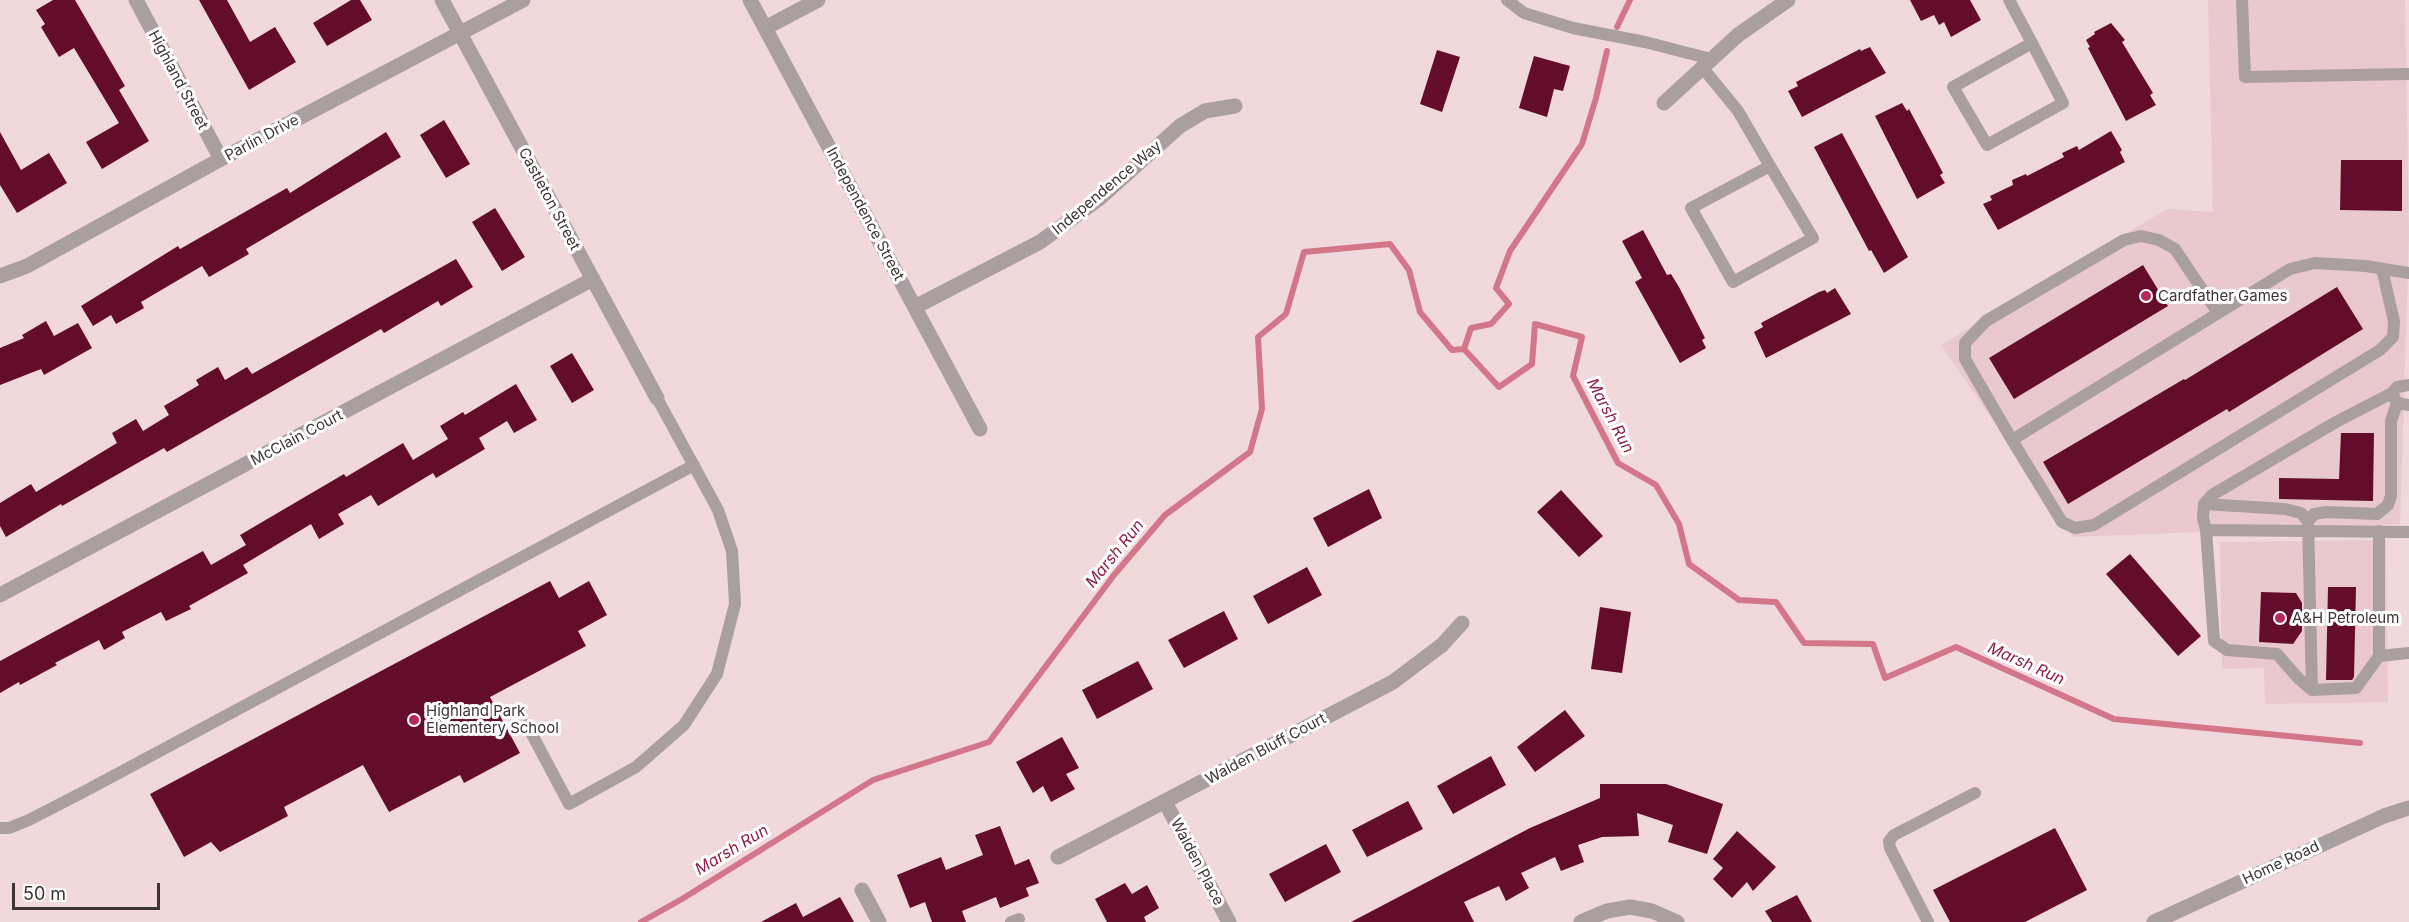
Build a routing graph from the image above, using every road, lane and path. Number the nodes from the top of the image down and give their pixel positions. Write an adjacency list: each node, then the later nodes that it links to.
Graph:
1 (135, 0): 17 (street, Highland Street)
2 (442, 0): 11 (street, Castleton Street)
3 (523, 0): 11 (street, Parlin Drive)
4 (750, 0): 10 (street, Independence Street)
5 (818, 0): 10 (street)
6 (1507, 0): 13 (lane)
7 (1788, 0): 13 (street)
8 (2009, 0): 12 (lane)
9 (2242, 0): 14 (lane)
10 (765, 28): 23 (street, Independence Street)
11 (460, 33): 17 (street, Parlin Drive); 22 (street, Castleton Street)
12 (2032, 43): 12 (lane)
13 (1707, 63): 15 (street); 18 (lane)
14 (2409, 74)
15 (1664, 103)
16 (1235, 106): 23 (street, Independence Way)
17 (221, 159): 21 (street, Parlin Drive)
18 (1770, 166): 18 (lane)
19 (2382, 269): 20 (lane); 24 (lane); 29 (lane)
20 (2409, 273)
21 (0, 276)
22 (593, 279): 26 (street, Castleton Street); 36 (street, McClain Court)
23 (915, 307): 28 (street, Independence Street)
24 (2218, 313): 29 (lane); 29 (lane)
25 (2409, 385): 27 (lane)
26 (657, 398): 30 (lane)
27 (2400, 401): 31 (lane); 32 (lane)
28 (980, 429)
29 (2012, 440)
30 (694, 465): 41 (lane); 45 (lane)
31 (2204, 504): 32 (lane); 33 (lane)
32 (2309, 527): 33 (lane); 34 (lane); 40 (lane)
33 (2206, 530): 40 (lane)
34 (2379, 531): 35 (lane); 39 (lane)
35 (2409, 532)
36 (0, 595)
37 (1462, 622): 43 (street, Walden Bluff Court)
38 (2409, 653): 39 (lane)
39 (2379, 656): 40 (lane)
40 (2312, 690)
41 (527, 725)
42 (1975, 794): 52 (lane)
43 (1165, 802): 46 (street, Walden Bluff Court); 49 (street, Walden Place)
44 (2409, 808): 53 (street, Home Road)
45 (0, 828)
46 (1058, 857)
47 (862, 890): 48 (street)
48 (879, 922)
49 (1229, 922)
50 (1581, 922): 51 (street)
51 (1677, 922)
52 (1928, 922)
53 (2154, 922)

